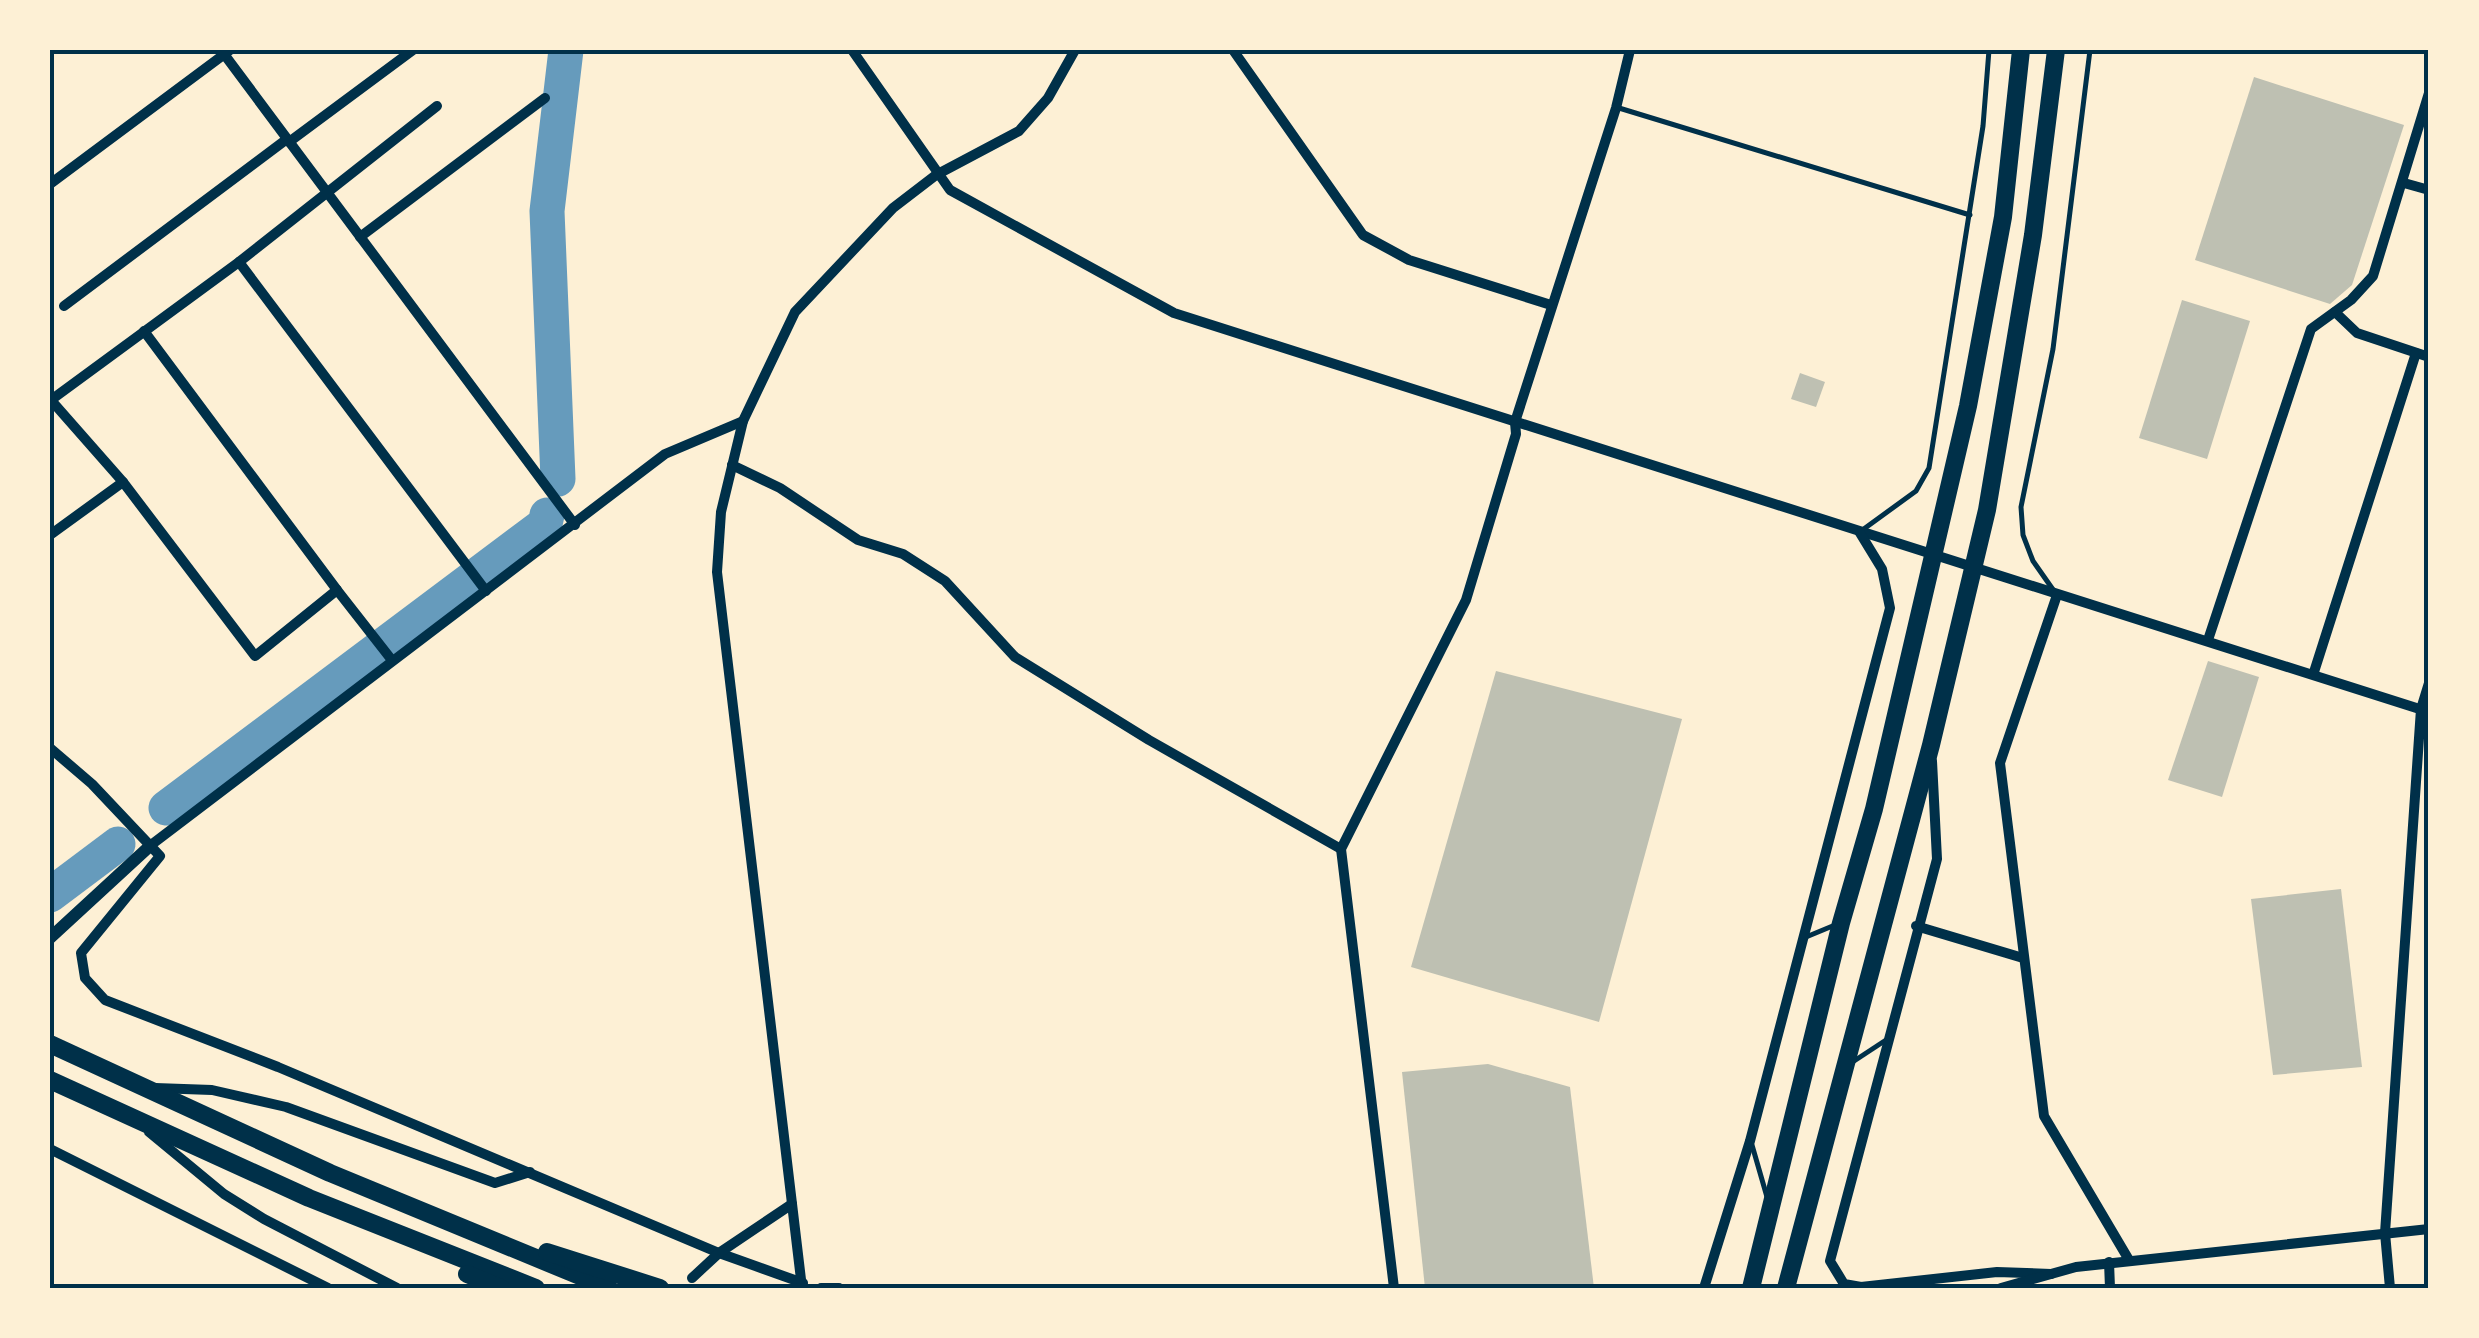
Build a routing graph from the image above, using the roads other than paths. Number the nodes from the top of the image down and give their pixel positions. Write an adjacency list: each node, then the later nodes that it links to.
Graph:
1 (413, 50): 15 (street)
2 (852, 50): 16 (street)
3 (1075, 50): 16 (street)
4 (1233, 50): 24 (street)
5 (1630, 50): 14 (street)
6 (1989, 50): 21 (lane)
7 (2021, 50): 38 (highway)
8 (2056, 50): 39 (highway)
9 (2090, 50): 42 (lane)
10 (225, 51): 15 (street); 18 (street)
11 (2429, 93): 17 (street)
12 (545, 98): 22 (street)
13 (437, 106): 20 (street)
14 (1616, 108): 21 (lane); 24 (street)
15 (288, 140): 20 (street); 25 (street)
16 (936, 175): 31 (street); 32 (street)
17 (2404, 182): 19 (street); 26 (street)
18 (50, 184)
19 (2429, 190)
20 (327, 194): 22 (street); 23 (street)
21 (1970, 215): 36 (lane)
22 (360, 237): 35 (street)
23 (239, 262): 27 (street); 41 (street)
24 (1552, 305): 32 (street)
25 (64, 306)
26 (2335, 312): 28 (street); 43 (street)
27 (144, 330): 30 (street); 40 (street)
28 (2416, 353): 29 (street); 45 (street)
29 (2429, 356)
30 (50, 399): 34 (street)
31 (743, 421): 33 (street); 35 (street)
32 (1515, 422): 36 (street); 51 (street)
33 (732, 464): 51 (street); 67 (street)
34 (123, 482): 37 (street); 40 (street)
35 (575, 525): 41 (street)
36 (1859, 532): 38 (street); 54 (street)
37 (50, 535)
38 (1932, 557): 39 (street); 52 (highway)
39 (1971, 568): 42 (street); 48 (highway)
40 (337, 590): 44 (street)
41 (486, 591): 44 (street)
42 (2057, 595): 43 (street); 56 (street)
43 (2208, 640): 45 (street)
44 (391, 659): 50 (street)
45 (2314, 672): 47 (street)
46 (2429, 683): 47 (street)
47 (2425, 710): 71 (street)
48 (1931, 745): 53 (street); 59 (highway)
49 (50, 748): 50 (street)
50 (150, 845): 55 (street); 65 (street)
51 (1342, 849): 87 (street)
52 (1840, 924): 54 (lane); 68 (highway)
53 (1916, 926): 56 (street); 57 (street)
54 (1806, 937): 63 (street)
55 (50, 938)
56 (2023, 958): 73 (street)
57 (1886, 1040): 59 (lane); 75 (street)
58 (50, 1044): 61 (highway)
59 (1845, 1068): 89 (highway)
60 (50, 1080): 62 (highway)
61 (144, 1088): 65 (street); 69 (highway)
62 (128, 1116): 66 (highway); 80 (street)
63 (1750, 1141): 68 (lane); 88 (street)
64 (50, 1149): 79 (street)
65 (530, 1172): 72 (street)
66 (309, 1198): 81 (highway); 82 (highway)
67 (792, 1204): 72 (street); 78 (street)
68 (1769, 1205): 77 (highway)
69 (432, 1217): 83 (highway); 84 (highway)
70 (2429, 1228): 71 (street)
71 (2385, 1233): 73 (street); 93 (street)
72 (718, 1253): 76 (street); 78 (street)
73 (2129, 1260): 74 (street)
74 (2110, 1262): 75 (street); 92 (street)
75 (2051, 1274): 90 (street); 91 (street)
76 (692, 1278)
77 (1751, 1284)
78 (804, 1286)
79 (328, 1288)
80 (397, 1288)
81 (501, 1288)
82 (536, 1288)
83 (609, 1288)
84 (660, 1288)
85 (822, 1288): 86 (street)
86 (838, 1288)
87 (1394, 1288)
88 (1704, 1288)
89 (1786, 1288)
90 (2000, 1288)
91 (2038, 1288)
92 (2110, 1288)
93 (2390, 1288)

